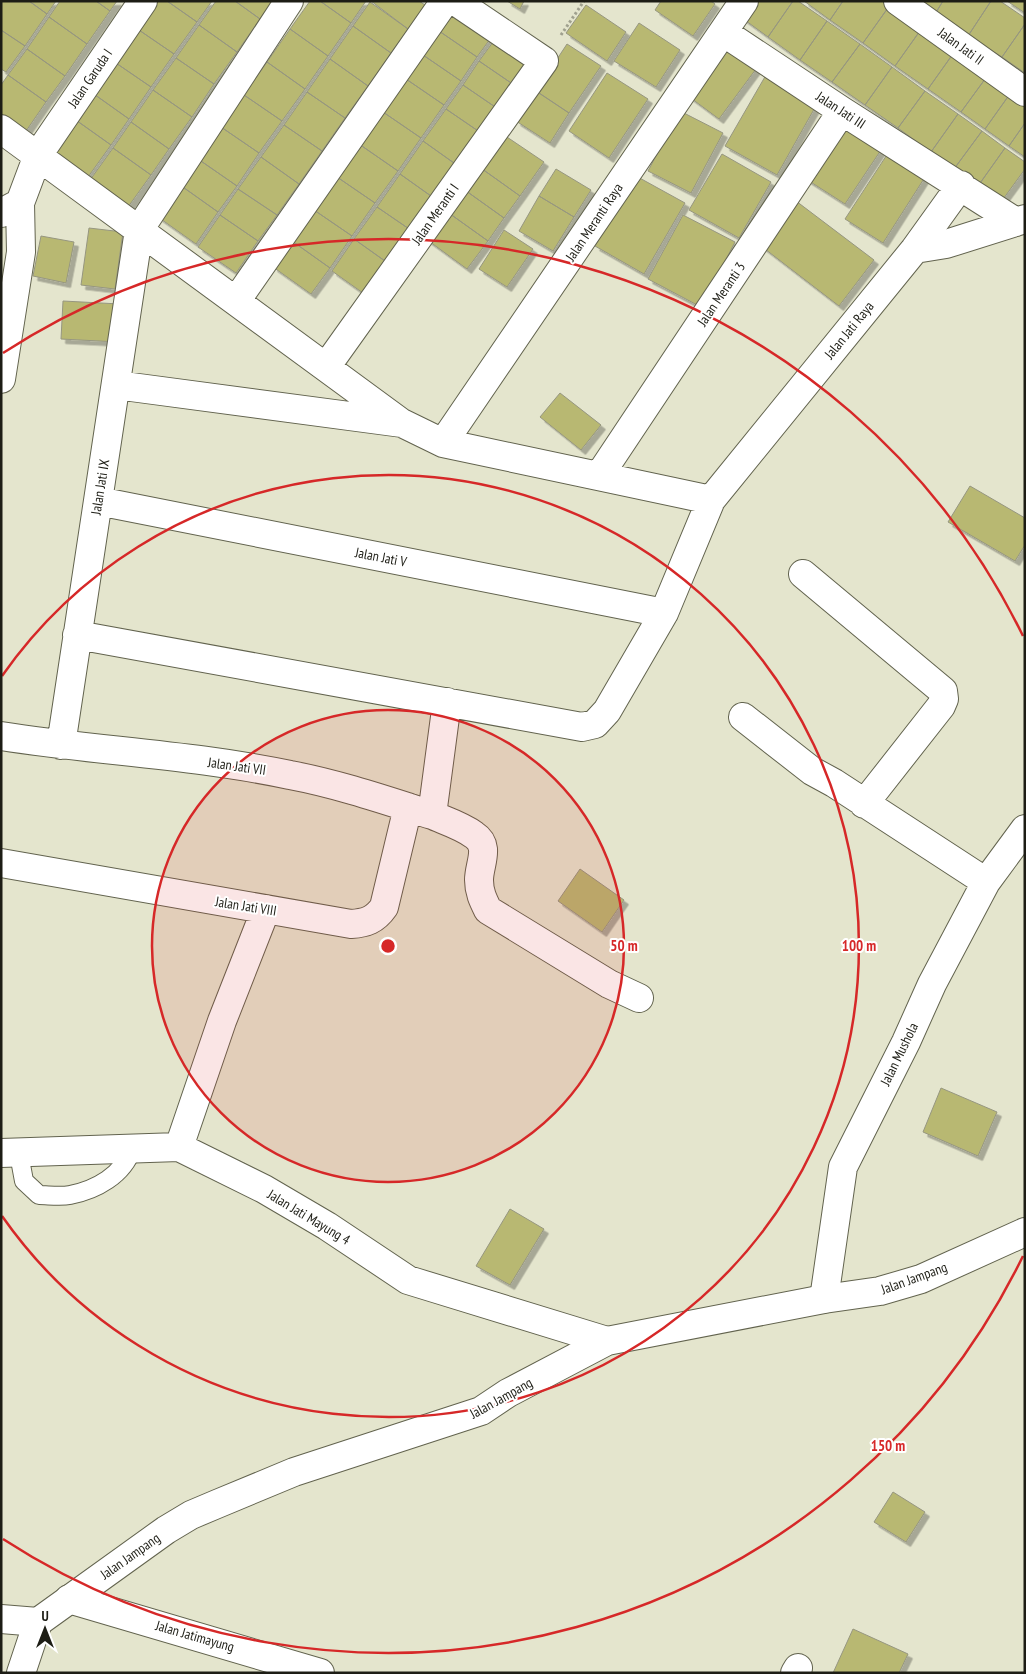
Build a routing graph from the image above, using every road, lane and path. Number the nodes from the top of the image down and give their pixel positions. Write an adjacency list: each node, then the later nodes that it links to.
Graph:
1 (143, 1): 13 (street, Jalan Garuda I)
2 (288, 1): 17 (street)
3 (445, 1): 19 (street)
4 (455, 1): 9 (street)
5 (584, 1): 9 (path)
6 (744, 1): 8 (street, Jalan Meranti Raya)
7 (898, 1): 10 (street, Jalan Jati II)
8 (724, 32): 11 (street, Jalan Jati III); 24 (street, Jalan Meranti Raya)
9 (544, 61): 20 (street, Jalan Meranti I)
10 (1025, 92)
11 (842, 111): 14 (street, Jalan Jati III); 25 (street, Jalan Meranti 3)
12 (1, 129): 13 (street)
13 (38, 155): 15 (street, Jalan Garuda I); 17 (street)
14 (961, 185): 16 (street, Jalan Jati III); 18 (street)
15 (11, 208): 21 (street)
16 (1020, 220): 18 (street)
17 (139, 230): 19 (street); 22 (street, Jalan Jati IX)
18 (915, 249): 26 (street, Jalan Jati Raya)
19 (236, 301): 20 (street)
20 (326, 367): 23 (street)
21 (1, 378)
22 (116, 385): 23 (street); 27 (street, Jalan Jati IX)
23 (402, 423): 24 (street)
24 (443, 443): 25 (street)
25 (599, 476): 26 (street)
26 (712, 500): 29 (street, Jalan Jati Raya)
27 (98, 501): 29 (street, Jalan Jati V); 30 (street, Jalan Jati IX)
28 (803, 574): 35 (street)
29 (664, 612): 31 (street, Jalan Jati Raya)
30 (77, 636): 31 (street, Jalan Jati Raya); 34 (street, Jalan Jati IX)
31 (447, 702): 36 (street, Jalan Jati VIII)
32 (743, 717): 35 (street)
33 (1, 736): 34 (street, Jalan Jati VII)
34 (61, 745): 36 (street, Jalan Jati VII)
35 (864, 804): 39 (street)
36 (420, 811): 40 (street, Jalan Jati VIII); 41 (street, Jalan Jati VII)
37 (1025, 829): 39 (street, Jalan Mushola)
38 (1, 863): 40 (street, Jalan Jati VIII)
39 (986, 882): 46 (street, Jalan Mushola)
40 (266, 909): 42 (street)
41 (639, 998)
42 (179, 1147): 43 (street, Jalan Jati Mayung 4); 47 (street, Jalan Jati Mayung 4)
43 (132, 1149): 44 (street, Jalan Jati Mayung 4); 44 (lane)
44 (10, 1154)
45 (1025, 1232): 46 (street, Jalan Jampang)
46 (824, 1299): 47 (street, Jalan Jampang)
47 (607, 1341): 48 (street, Jalan Jampang)
48 (70, 1599): 50 (street, Jalan Jampang); 52 (street, Jalan Jatimayung)
49 (1, 1619): 50 (street)
50 (38, 1622): 51 (street)
51 (21, 1673)
52 (320, 1673)

